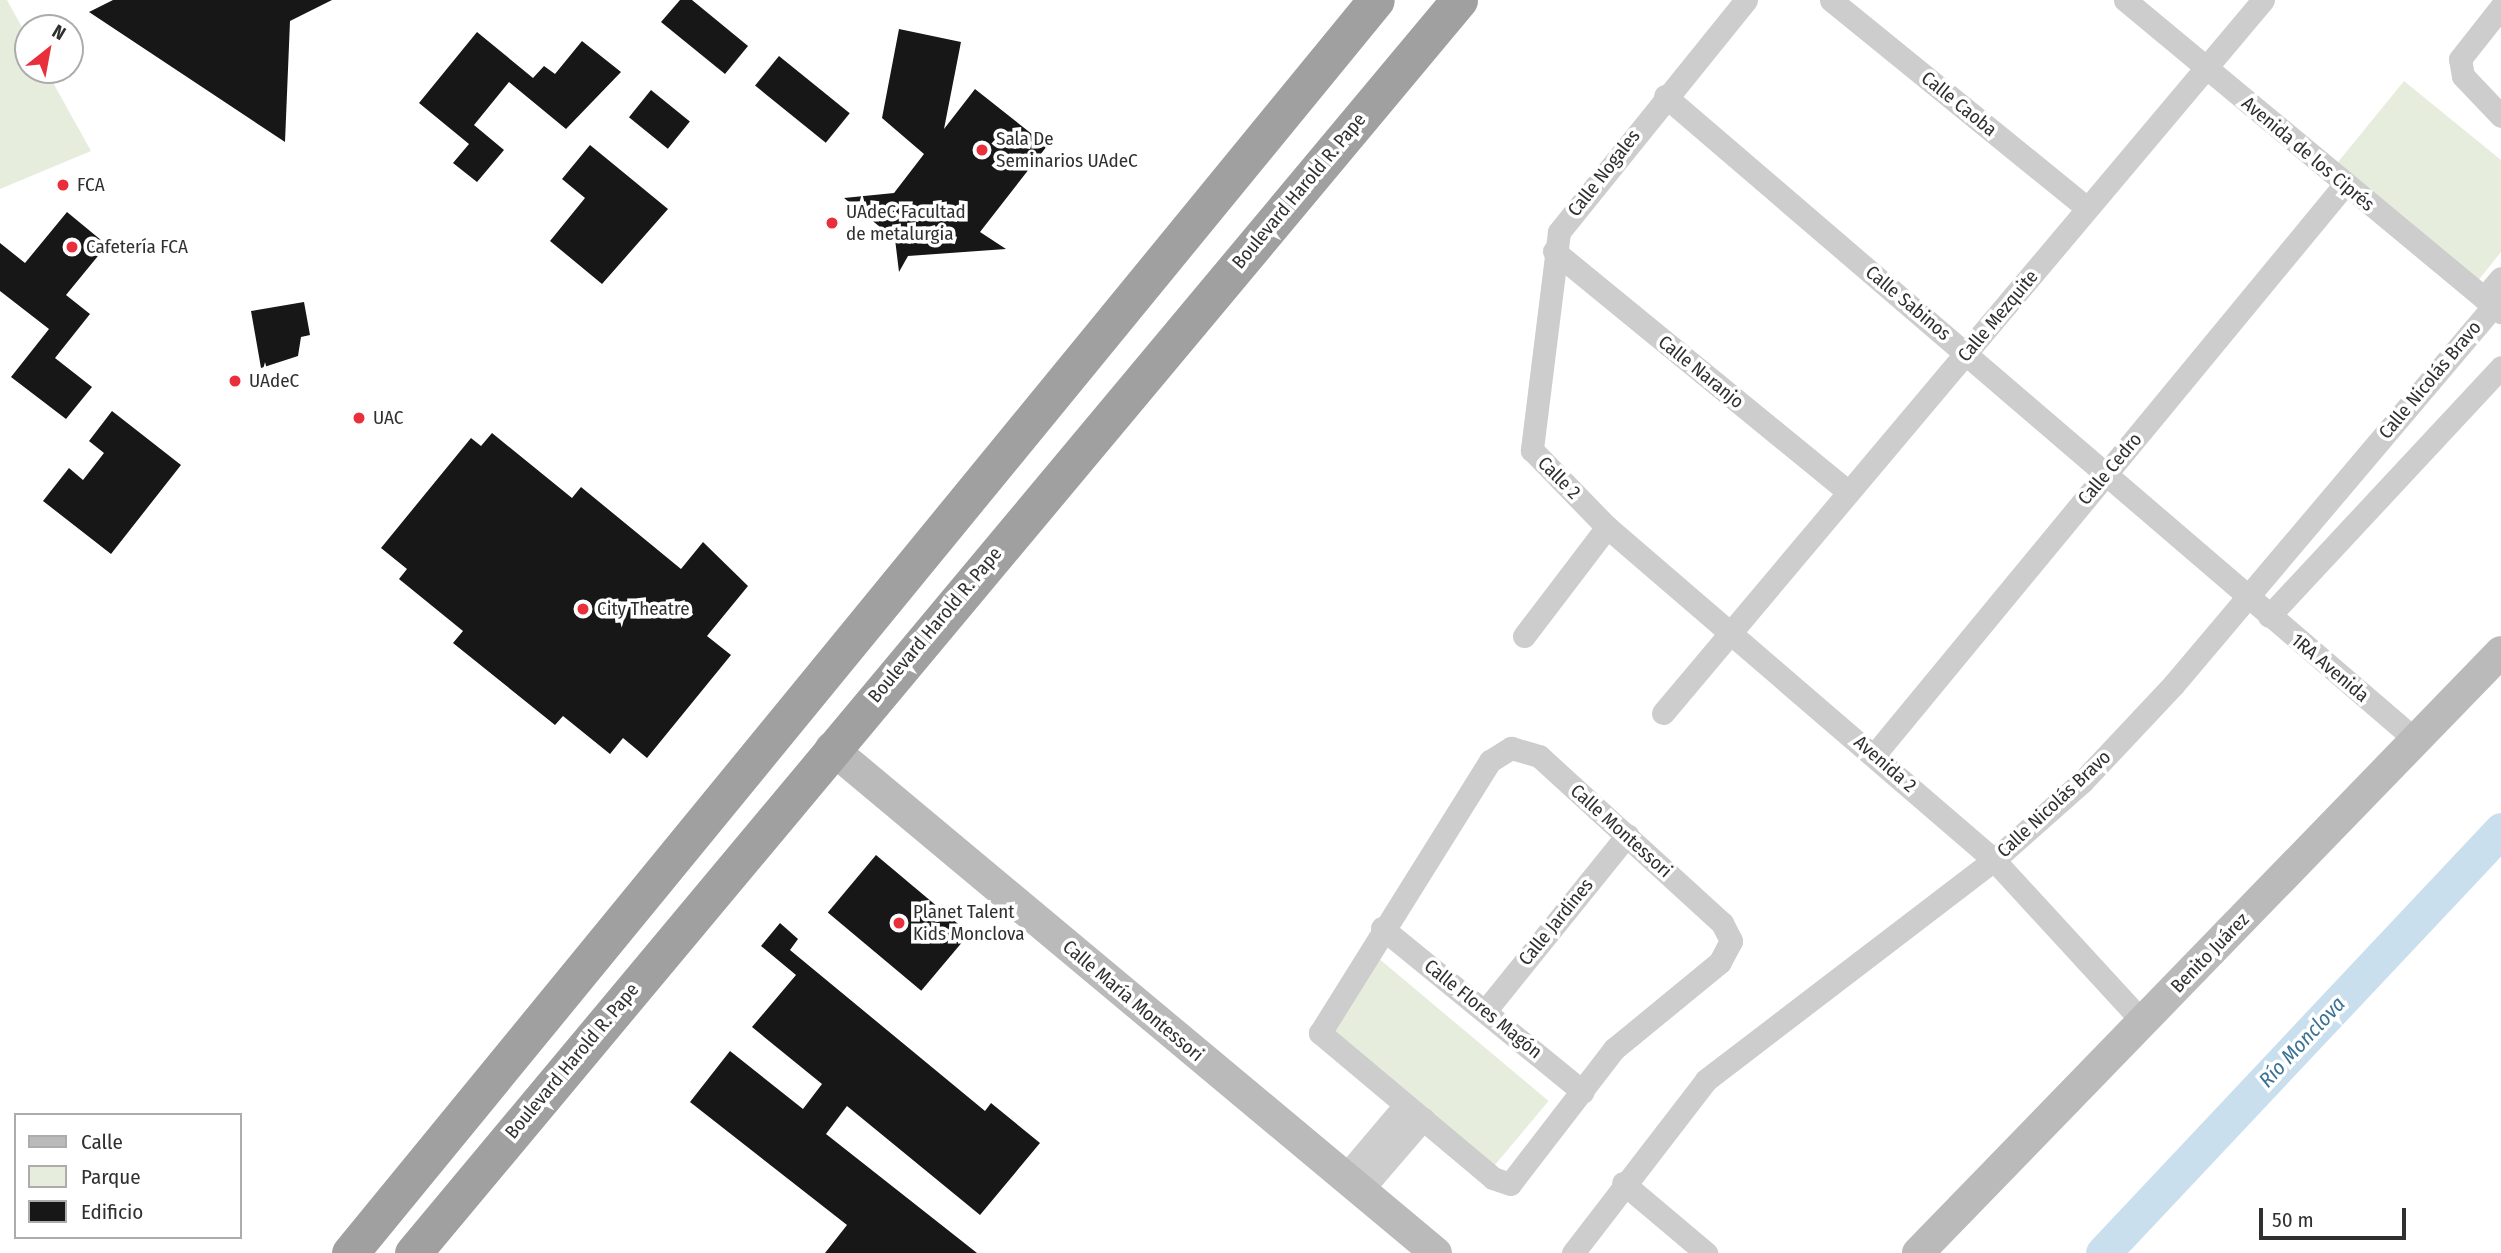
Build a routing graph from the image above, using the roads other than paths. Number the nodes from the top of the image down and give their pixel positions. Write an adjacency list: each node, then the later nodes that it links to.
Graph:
1 (1376, 0): 40 (highway)
2 (1459, 0): 29 (highway, Boulevard Harold R. Pape)
3 (1746, 0): 9 (street, Calle Nogales)
4 (1831, 0): 12 (street, Calle Caoba)
5 (2125, 0): 8 (street, Avenida de los Ciprés)
6 (2263, 0): 8 (street, Calle Mezquite)
7 (2501, 7): 10 (street)
8 (2204, 67): 11 (street, Avenida de los Ciprés); 12 (street, Calle Mezquite)
9 (1665, 96): 13 (street, Calle Nogales); 16 (street, Calle Sabinos)
10 (2501, 116)
11 (2345, 184): 15 (street, Avenida de los Ciprés); 19 (street, Calle Cedro)
12 (2087, 208): 16 (street, Calle Mezquite)
13 (1554, 251): 18 (street, Calle Nogales); 20 (street, Calle Naranjo)
14 (2501, 278): 15 (street, Calle Nicolás Bravo)
15 (2492, 306): 22 (street, Calle Nicolás Bravo)
16 (1967, 353): 19 (street, Calle Sabinos); 20 (street, Calle Mezquite)
17 (2501, 367): 23 (street)
18 (1532, 421): 21 (street, Calle 2)
19 (2105, 475): 22 (street, Calle Sabinos); 30 (street, Calle Cedro)
20 (1848, 492): 24 (street, Calle Mezquite)
21 (1607, 527): 24 (street, Avenida 2); 25 (street)
22 (2244, 595): 23 (street, 1RA Avenida); 32 (street, Calle Nicolás Bravo)
23 (2269, 616): 28 (street, 1RA Avenida)
24 (1732, 631): 27 (street, Calle Mezquite); 30 (street, Avenida 2)
25 (1524, 636)
26 (2501, 652): 28 (main road, Benito Juárez)
27 (1663, 713)
28 (2417, 741): 35 (main road, Benito Juárez)
29 (831, 748): 38 (main road, Calle María Montessori); 41 (highway, Boulevard Harold R. Pape)
30 (1875, 754): 32 (street, Avenida 2)
31 (1627, 835): 33 (street, Calle Montessori); 34 (street, Calle Jardines); 36 (street, Calle Montessori)
32 (1994, 860): 35 (street, Avenida 2); 39 (street, Calle Nicolás Bravo)
33 (1382, 928): 34 (street, Calle Flores Magón); 37 (street, Calle Montessori)
34 (1486, 1010): 36 (street, Calle Flores Magón)
35 (2143, 1022): 45 (main road, Benito Juárez)
36 (1583, 1092): 37 (street, Calle Montessori)
37 (1414, 1112): 38 (street)
38 (1354, 1183): 42 (main road, Calle María Montessori)
39 (1623, 1184): 43 (street, Calle Nicolás Bravo); 44 (street)
40 (351, 1253)
41 (413, 1253)
42 (1436, 1253)
43 (1573, 1253)
44 (1706, 1253)
45 (1918, 1253)

